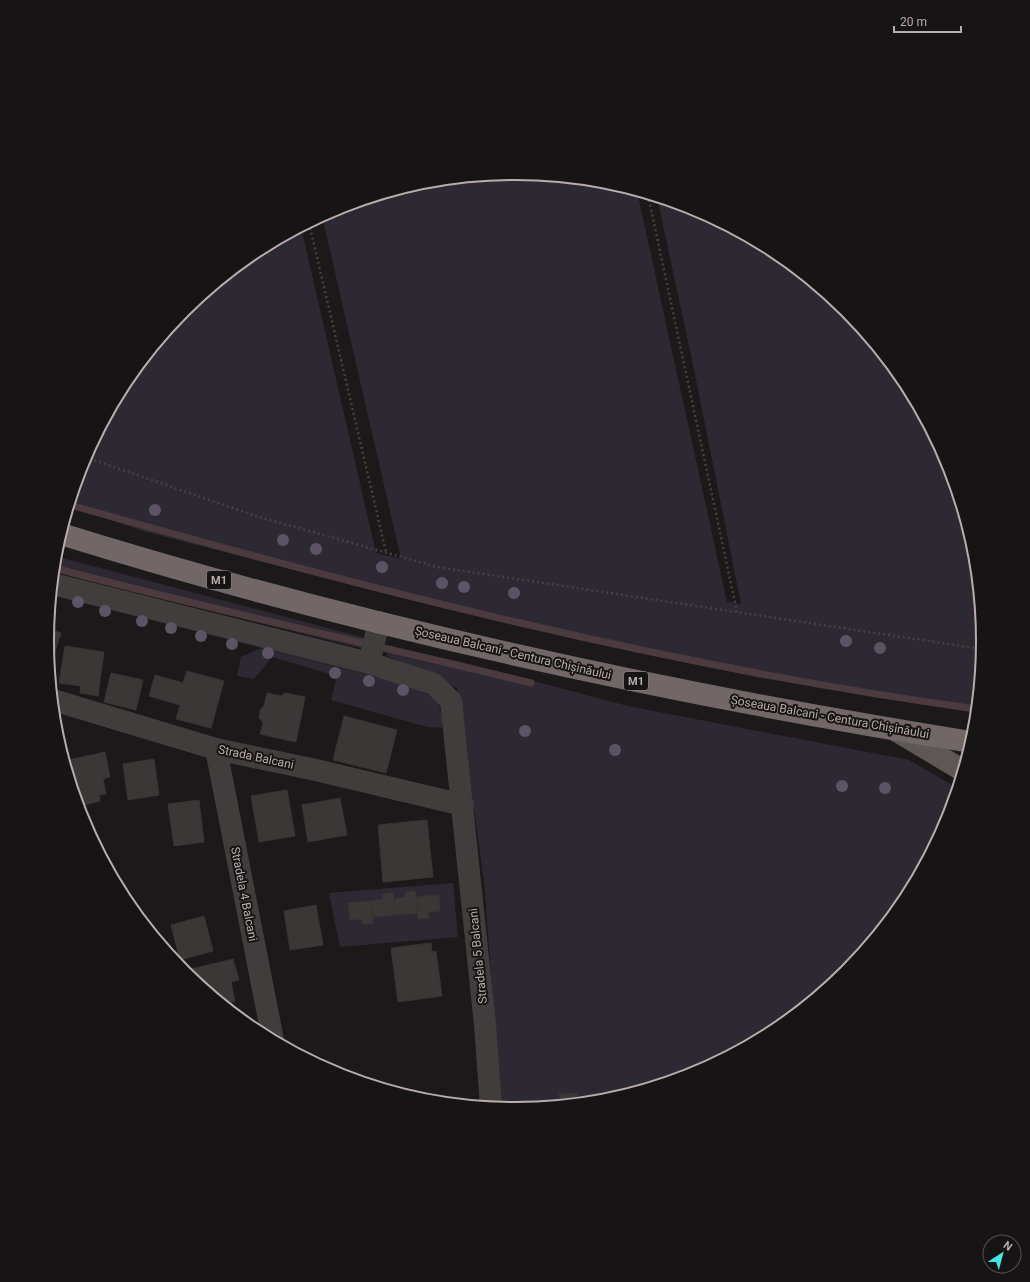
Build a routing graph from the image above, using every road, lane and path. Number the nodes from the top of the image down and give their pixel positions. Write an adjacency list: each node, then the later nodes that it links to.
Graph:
1 (649, 200): 7 (path)
2 (310, 228): 5 (path)
3 (92, 459): 5 (path)
4 (67, 536): 8 (highway, Șoseaua Balcani - Centura Chișinăului / M1)
5 (386, 552): 7 (path)
6 (58, 585): 8 (street, Stradela 5 Balcani)
7 (737, 612): 9 (path)
8 (374, 644): 11 (highway, Șoseaua Balcani - Centura Chișinăului / M1); 15 (street, Stradela 5 Balcani)
9 (976, 647)
10 (58, 702): 13 (street, Strada Balcani)
11 (894, 730): 12 (highway, Șoseaua Balcani - Centura Chișinăului / M1); 14 (main road)
12 (965, 741)
13 (216, 749): 15 (street, Strada Balcani); 16 (street, Stradela 4 Balcani)
14 (958, 768)
15 (463, 805): 17 (street, Stradela 5 Balcani)
16 (271, 1032)
17 (491, 1101)

